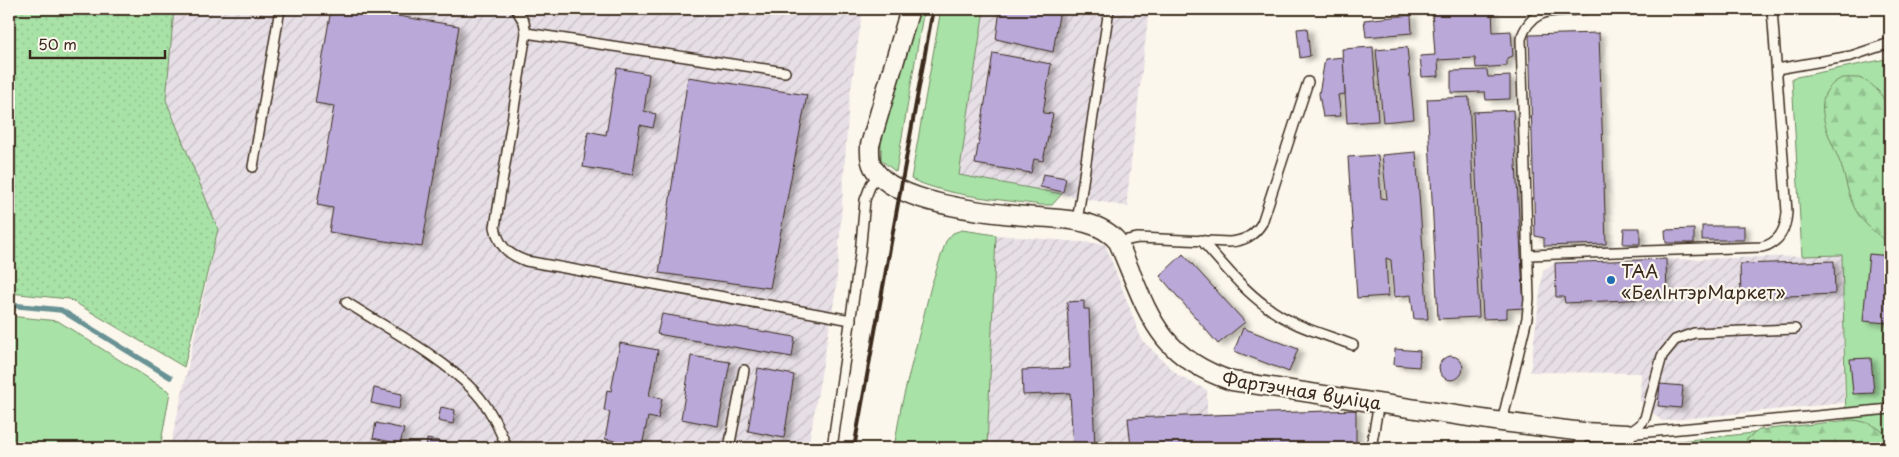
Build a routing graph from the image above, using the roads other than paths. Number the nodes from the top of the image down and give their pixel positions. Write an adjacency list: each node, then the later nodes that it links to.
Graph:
1 (280, 9): 12 (lane)
2 (516, 9): 7 (lane)
3 (910, 9): 13 (street)
4 (1109, 9): 14 (lane)
5 (1585, 9): 17 (lane)
6 (1772, 9): 9 (lane)
7 (526, 33): 10 (lane); 19 (lane)
8 (1890, 43): 9 (lane)
9 (1777, 69): 17 (lane)
10 (785, 72)
11 (1308, 82): 15 (lane)
12 (253, 167)
13 (879, 175): 14 (street, Фартэчная вуліца); 19 (lane)
14 (1077, 222): 16 (street, Фартэчная вуліца)
15 (1201, 240): 16 (lane); 21 (lane)
16 (1118, 242): 23 (street, Фартэчная вуліца)
17 (1529, 255): 25 (lane)
18 (346, 302): 28 (lane)
19 (851, 320): 30 (lane)
20 (1795, 329): 26 (lane)
21 (1353, 345)
22 (744, 370): 29 (lane)
23 (1379, 402): 25 (street, Фартэчная вуліца); 31 (lane)
24 (1890, 409): 26 (lane)
25 (1502, 422): 27 (street, Фартэчная вуліца)
26 (1627, 434): 27 (street, Фартэчная вуліца)
27 (1580, 440)
28 (507, 448)
29 (729, 448)
30 (832, 448)
31 (1371, 448)

